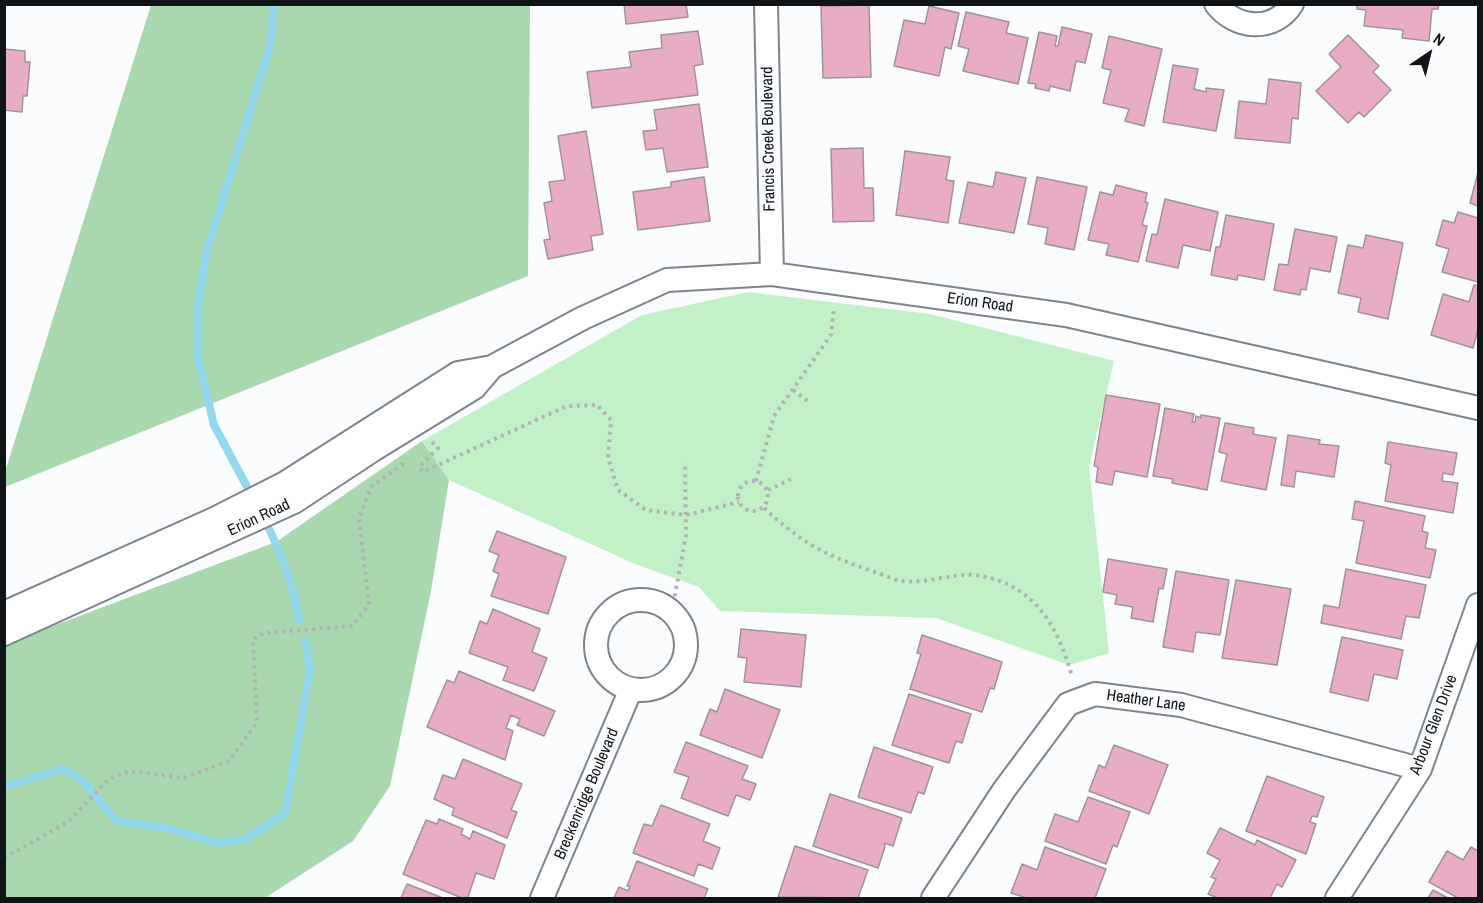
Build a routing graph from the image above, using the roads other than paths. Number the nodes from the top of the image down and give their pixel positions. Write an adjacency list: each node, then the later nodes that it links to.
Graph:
1 (766, 4): 4 (street, Francis Creek Boulevard)
2 (1216, 4): 3 (street)
3 (1292, 4)
4 (772, 274): 5 (street, Erion Road); 6 (street, Erion Road)
5 (1479, 408)
6 (219, 527): 8 (street, Erion Road); 9 (street, Erion Road)
7 (1479, 606): 11 (street, Arbour Glen Drive)
8 (4, 613)
9 (4, 634)
10 (631, 689): 10 (street); 12 (street, Breckenridge Boulevard)
11 (1420, 769): 13 (street, Heather Lane); 14 (street, Arbour Glen Drive)
12 (542, 898)
13 (933, 898)
14 (1337, 898)

